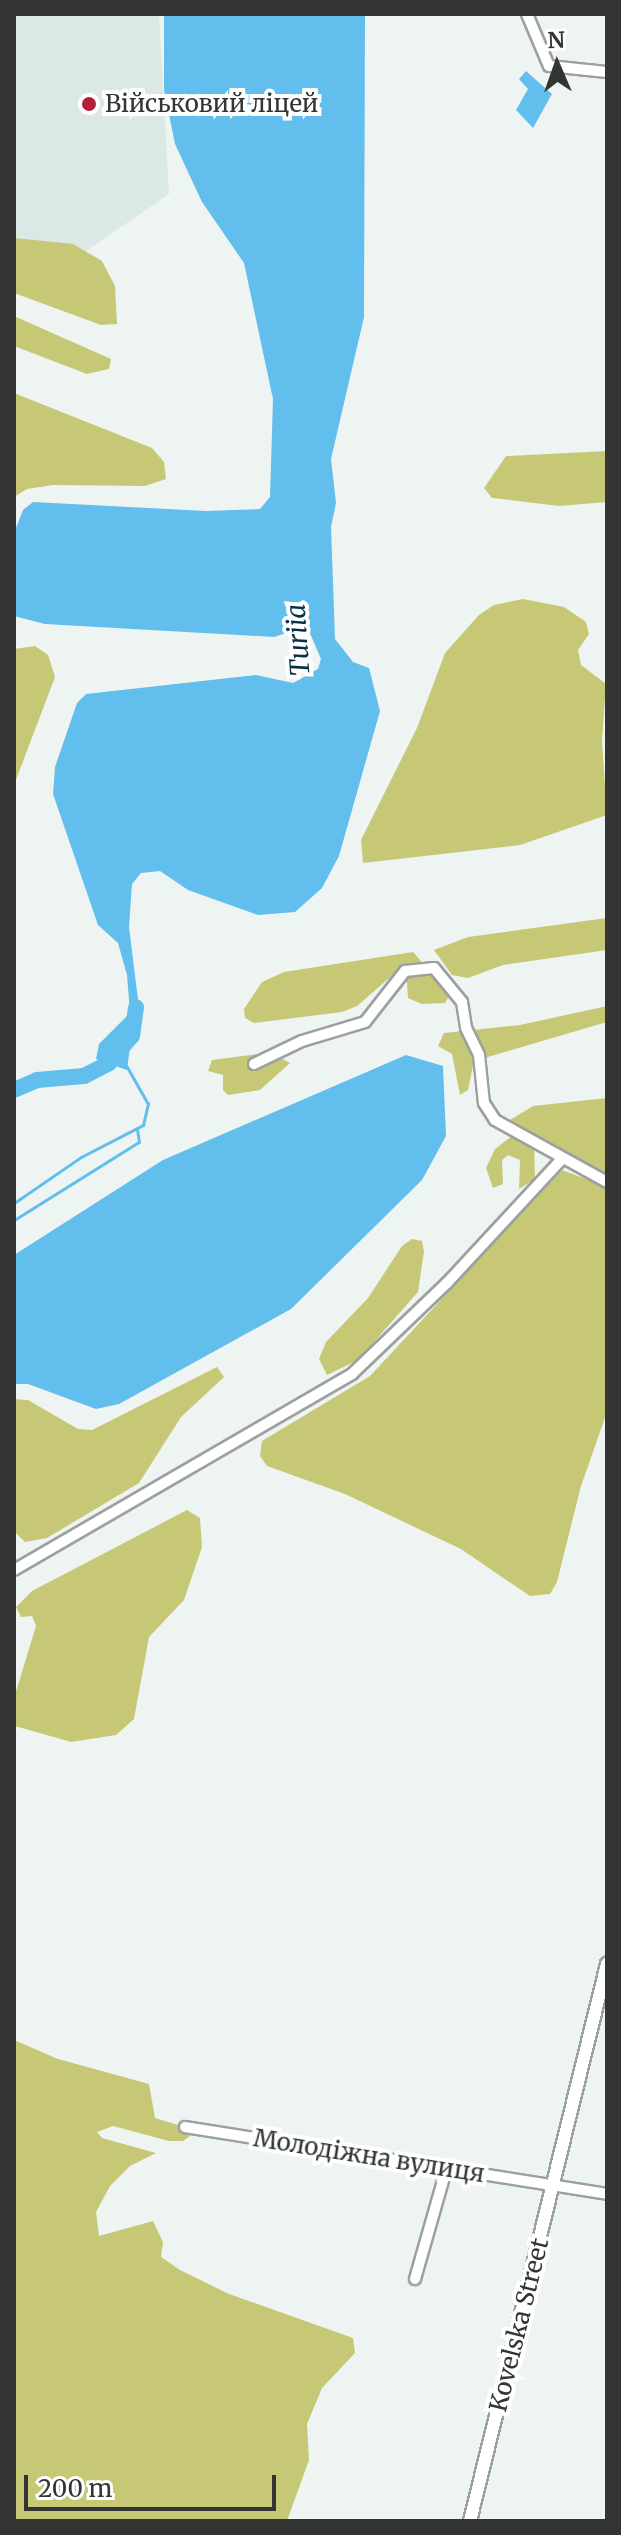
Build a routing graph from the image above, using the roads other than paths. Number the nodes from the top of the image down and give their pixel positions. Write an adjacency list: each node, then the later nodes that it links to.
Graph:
1 (527, 14): 2 (street)
2 (607, 72)
3 (254, 1064): 4 (street)
4 (561, 1160): 5 (street); 6 (street)
5 (607, 1182)
6 (14, 1570)
7 (607, 1964): 10 (street, Kovelska Street)
8 (185, 2127): 9 (street, Молодіжна вулиця)
9 (447, 2167): 10 (street, Молодіжна вулиця); 12 (street)
10 (553, 2188): 11 (street, Молодіжна вулиця); 13 (street, Kovelska Street)
11 (607, 2194)
12 (415, 2279)
13 (470, 2521)

